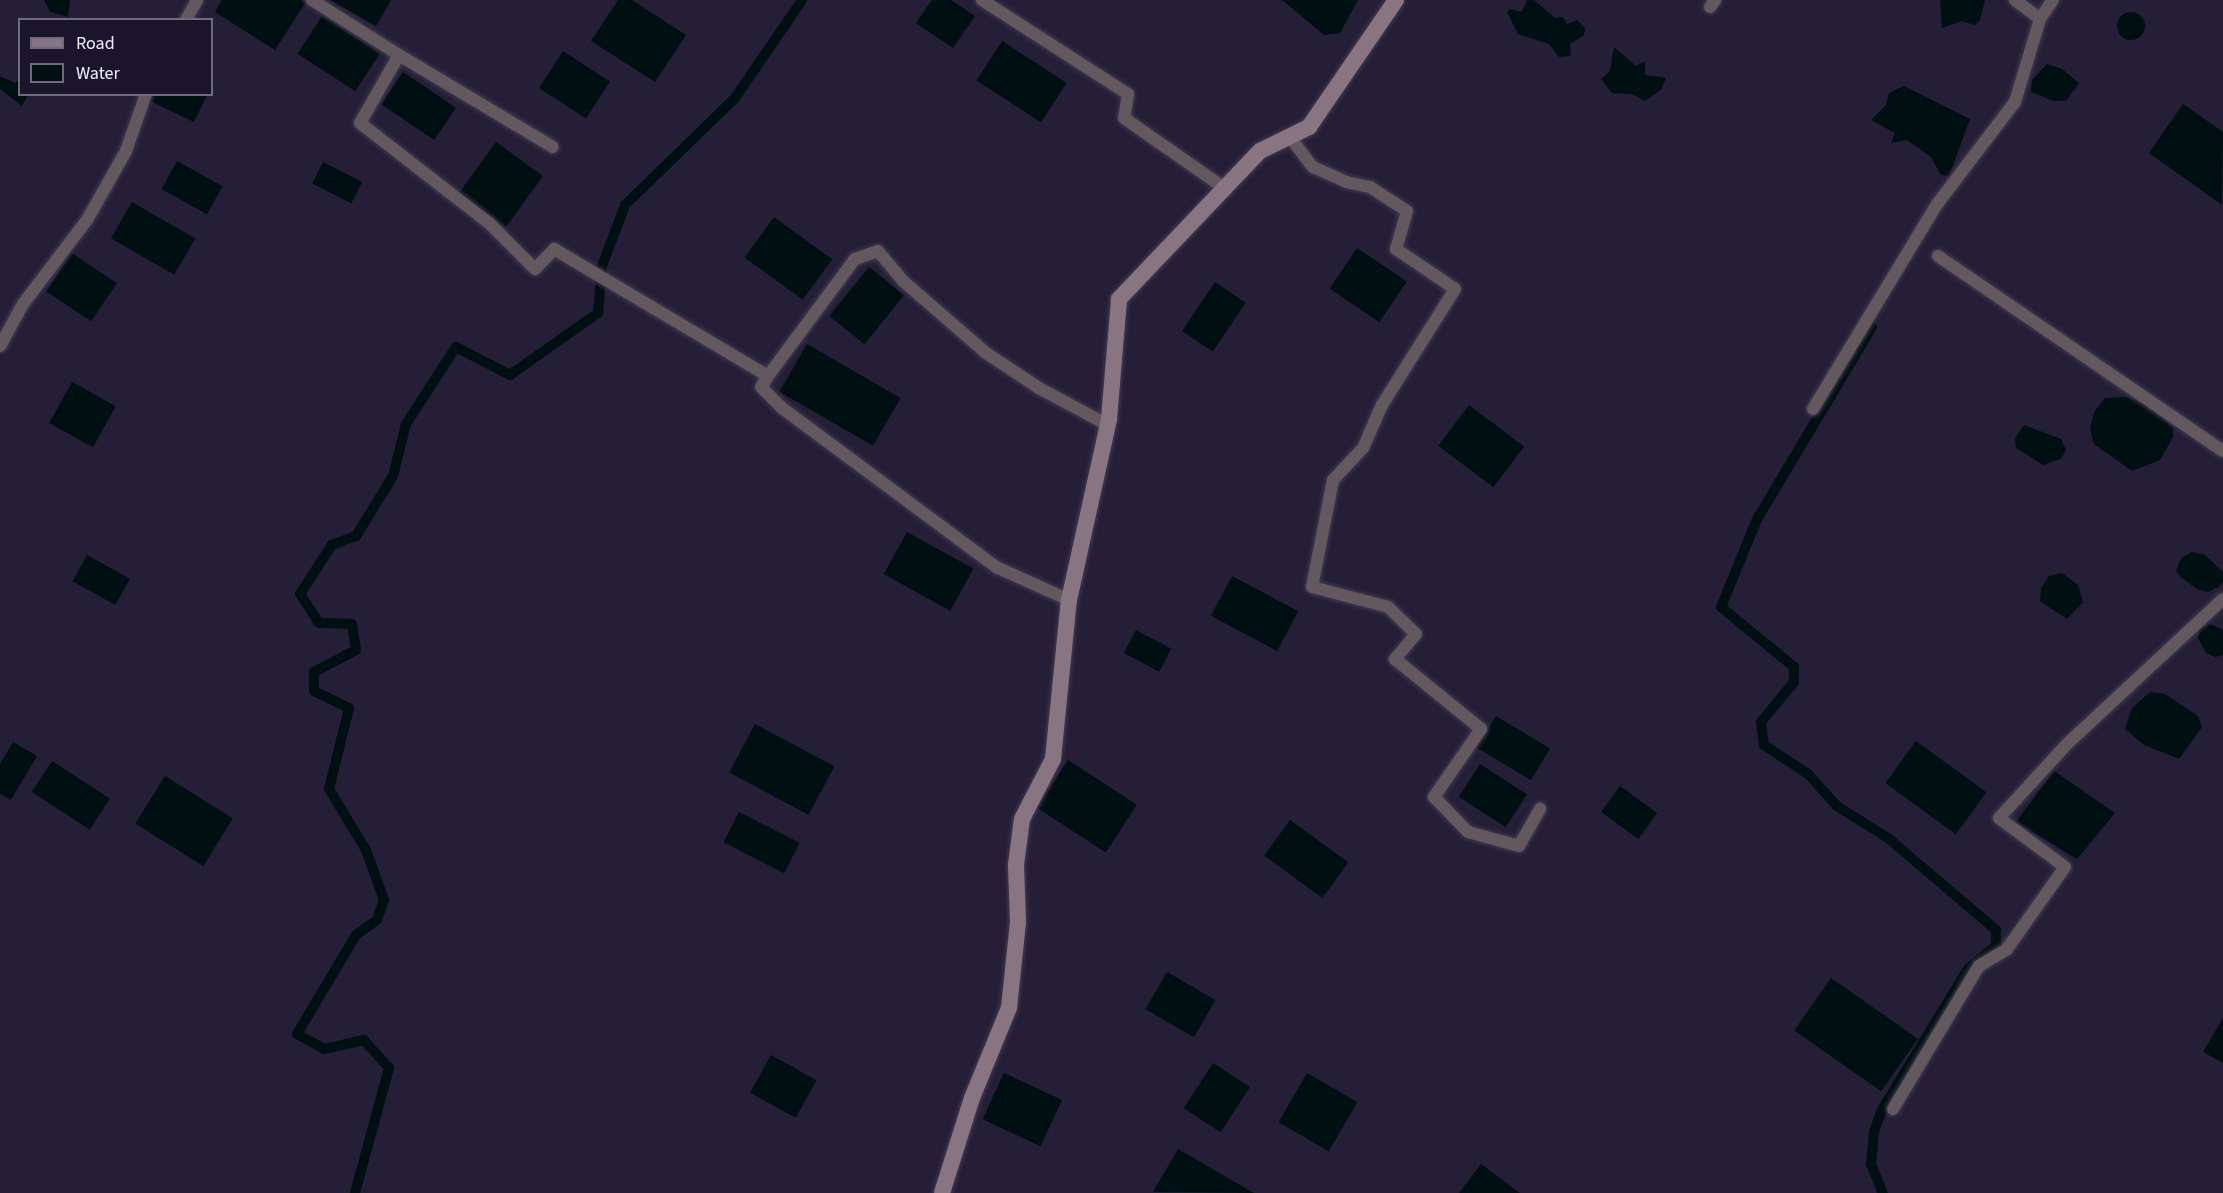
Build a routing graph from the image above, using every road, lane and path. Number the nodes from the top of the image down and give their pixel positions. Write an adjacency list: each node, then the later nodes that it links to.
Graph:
1 (197, 0): 7 (street)
2 (312, 0): 9 (street)
3 (982, 0): 13 (street)
4 (1396, 0): 11 (street)
5 (2015, 0): 8 (street)
6 (2053, 0): 8 (street)
7 (187, 18)
8 (2040, 19): 17 (street)
9 (399, 55): 12 (street); 16 (street)
10 (145, 96): 15 (street)
11 (1290, 137): 13 (street); 22 (street)
12 (553, 147)
13 (1223, 187): 18 (street)
14 (1938, 256): 19 (street)
15 (0, 346)
16 (768, 376): 18 (street); 21 (street)
17 (1813, 409)
18 (1108, 425): 21 (street)
19 (2223, 451)
20 (2223, 599): 23 (street)
21 (1069, 600): 24 (street)
22 (1540, 809)
23 (1893, 1109)
24 (942, 1193)

